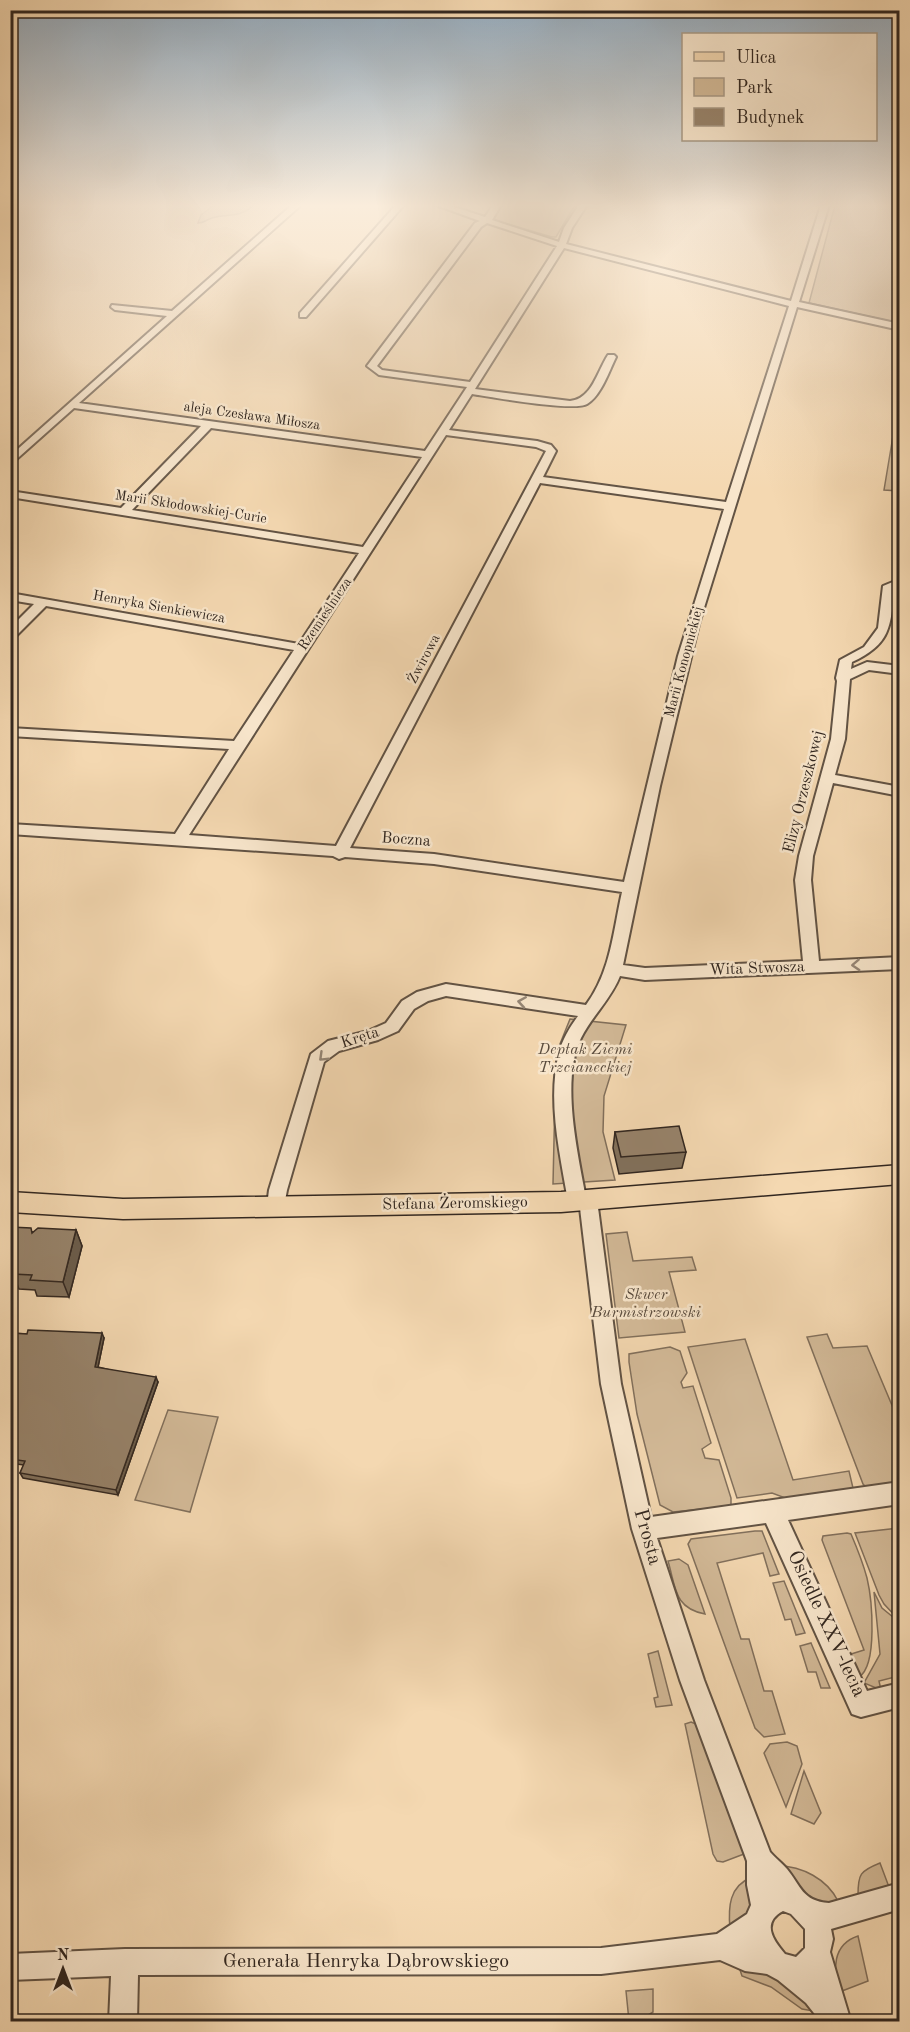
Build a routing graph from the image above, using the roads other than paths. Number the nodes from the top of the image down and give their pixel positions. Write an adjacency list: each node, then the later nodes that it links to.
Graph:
1 (190, 300): 9 (street)
2 (316, 300): 10 (street)
3 (421, 300): 13 (street)
4 (527, 300): 13 (street, Rzemieślnicza)
5 (777, 300): 7 (street)
6 (796, 300): 7 (street, Marii Konopnickiej)
7 (793, 304): 11 (street); 21 (street, Marii Konopnickiej)
8 (115, 307): 9 (street)
9 (174, 314): 14 (street)
10 (303, 315)
11 (900, 327)
12 (611, 357): 13 (street)
13 (472, 388): 16 (street, Rzemieślnicza)
14 (71, 405): 15 (street, aleja Czesława Miłosza); 18 (street)
15 (210, 423): 17 (street, aleja Czesława Miłosza); 22 (street)
16 (442, 432): 17 (street, Rzemieślnicza); 19 (street, Żwirowa)
17 (429, 455): 23 (street, Rzemieślnicza)
18 (10, 462)
19 (536, 479): 21 (street); 39 (street, Żwirowa)
20 (10, 494): 22 (street, Marii Skłodowskiej-Curie)
21 (729, 506): 40 (street, Marii Konopnickiej)
22 (124, 512): 23 (street, Marii Skłodowskiej-Curie)
23 (367, 551): 28 (street, Rzemieślnicza)
24 (900, 582): 29 (street, Elizy Orzeszkowej)
25 (10, 596): 26 (street, Henryka Sienkiewicza)
26 (42, 602): 27 (street); 28 (street, Henryka Sienkiewicza)
27 (10, 635)
28 (303, 648): 34 (street, Rzemieślnicza)
29 (868, 650): 30 (street); 32 (street, Elizy Orzeszkowej)
30 (867, 666): 31 (street); 32 (street)
31 (900, 670)
32 (842, 678): 35 (street, Elizy Orzeszkowej)
33 (10, 732): 34 (street)
34 (238, 745): 38 (street, Rzemieślnicza)
35 (828, 778): 36 (street); 42 (street, Elizy Orzeszkowej)
36 (900, 792)
37 (10, 829): 38 (street)
38 (179, 839): 39 (street, Boczna)
39 (339, 854): 40 (street, Boczna)
40 (630, 888): 43 (street, Marii Konopnickiej)
41 (900, 963): 42 (street, Wita Stwosza, one-way to 42)
42 (812, 967): 43 (street, Wita Stwosza)
43 (614, 969): 44 (street, Marii Konopnickiej)
44 (585, 1011): 46 (street, Prosta); 48 (street, Kręta, one-way to 48)
45 (900, 1174): 46 (main road, Stefana Żeromskiego)
46 (582, 1200): 48 (main road, Stefana Żeromskiego); 51 (street, Prosta)
47 (10, 1202): 48 (main road, Stefana Żeromskiego)
48 (276, 1206)
49 (900, 1493): 50 (street)
50 (772, 1510): 51 (street); 52 (street, Osiedle XXV-lecia)
51 (643, 1529): 53 (street, Prosta)
52 (900, 1695)
53 (760, 1861): 55 (street, Prosta); 56 (street, Prosta)
54 (900, 1896): 57 (street)
55 (790, 1899): 56 (street); 57 (street)
56 (762, 1914): 58 (street, Generała Henryka Dąbrowskiego); 61 (street)
57 (811, 1915): 59 (street)
58 (722, 1947): 60 (street, Generała Henryka Dąbrowskiego); 61 (street, Generała Henryka Dąbrowskiego)
59 (817, 1952): 61 (street); 63 (street)
60 (124, 1962): 62 (street, Generała Henryka Dąbrowskiego); 64 (street)
61 (780, 1966): 63 (street)
62 (10, 1967)
63 (835, 2018)
64 (123, 2022)

